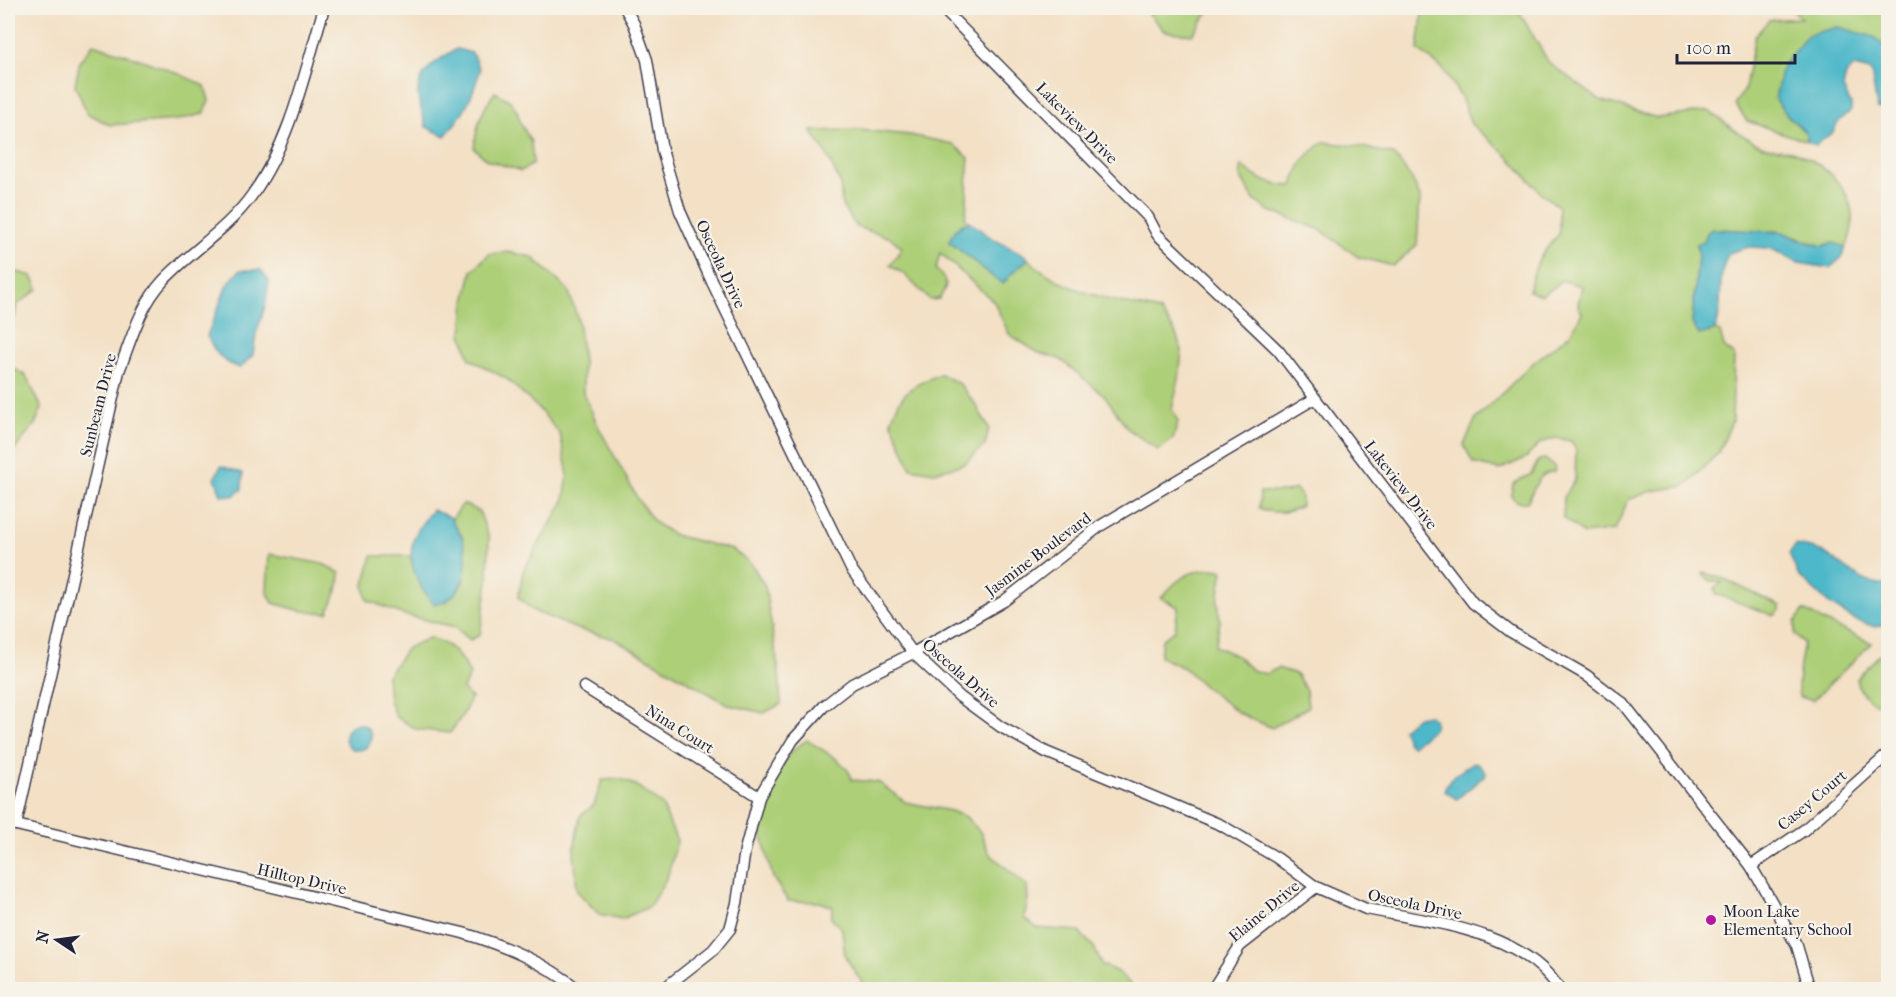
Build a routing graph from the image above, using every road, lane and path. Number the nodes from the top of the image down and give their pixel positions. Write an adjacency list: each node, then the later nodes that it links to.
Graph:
1 (324, 8): 9 (street, Sunbeam Drive)
2 (625, 8): 5 (street, Osceola Drive)
3 (942, 8): 4 (street, Lakeview Drive)
4 (1314, 399): 5 (street, Jasmine Boulevard); 10 (street, Lakeview Drive)
5 (913, 653): 8 (street, Jasmine Boulevard); 11 (street, Osceola Drive)
6 (584, 687): 8 (street, Nina Court)
7 (1888, 754): 10 (street, Casey Court)
8 (759, 797): 13 (street, Jasmine Boulevard)
9 (12, 824): 12 (street, Hilltop Drive)
10 (1751, 866): 16 (street, Lakeview Drive)
11 (1316, 887): 14 (street, Elaine Drive); 15 (street, Osceola Drive)
12 (579, 990)
13 (662, 990)
14 (1212, 990)
15 (1560, 990)
16 (1810, 990)

